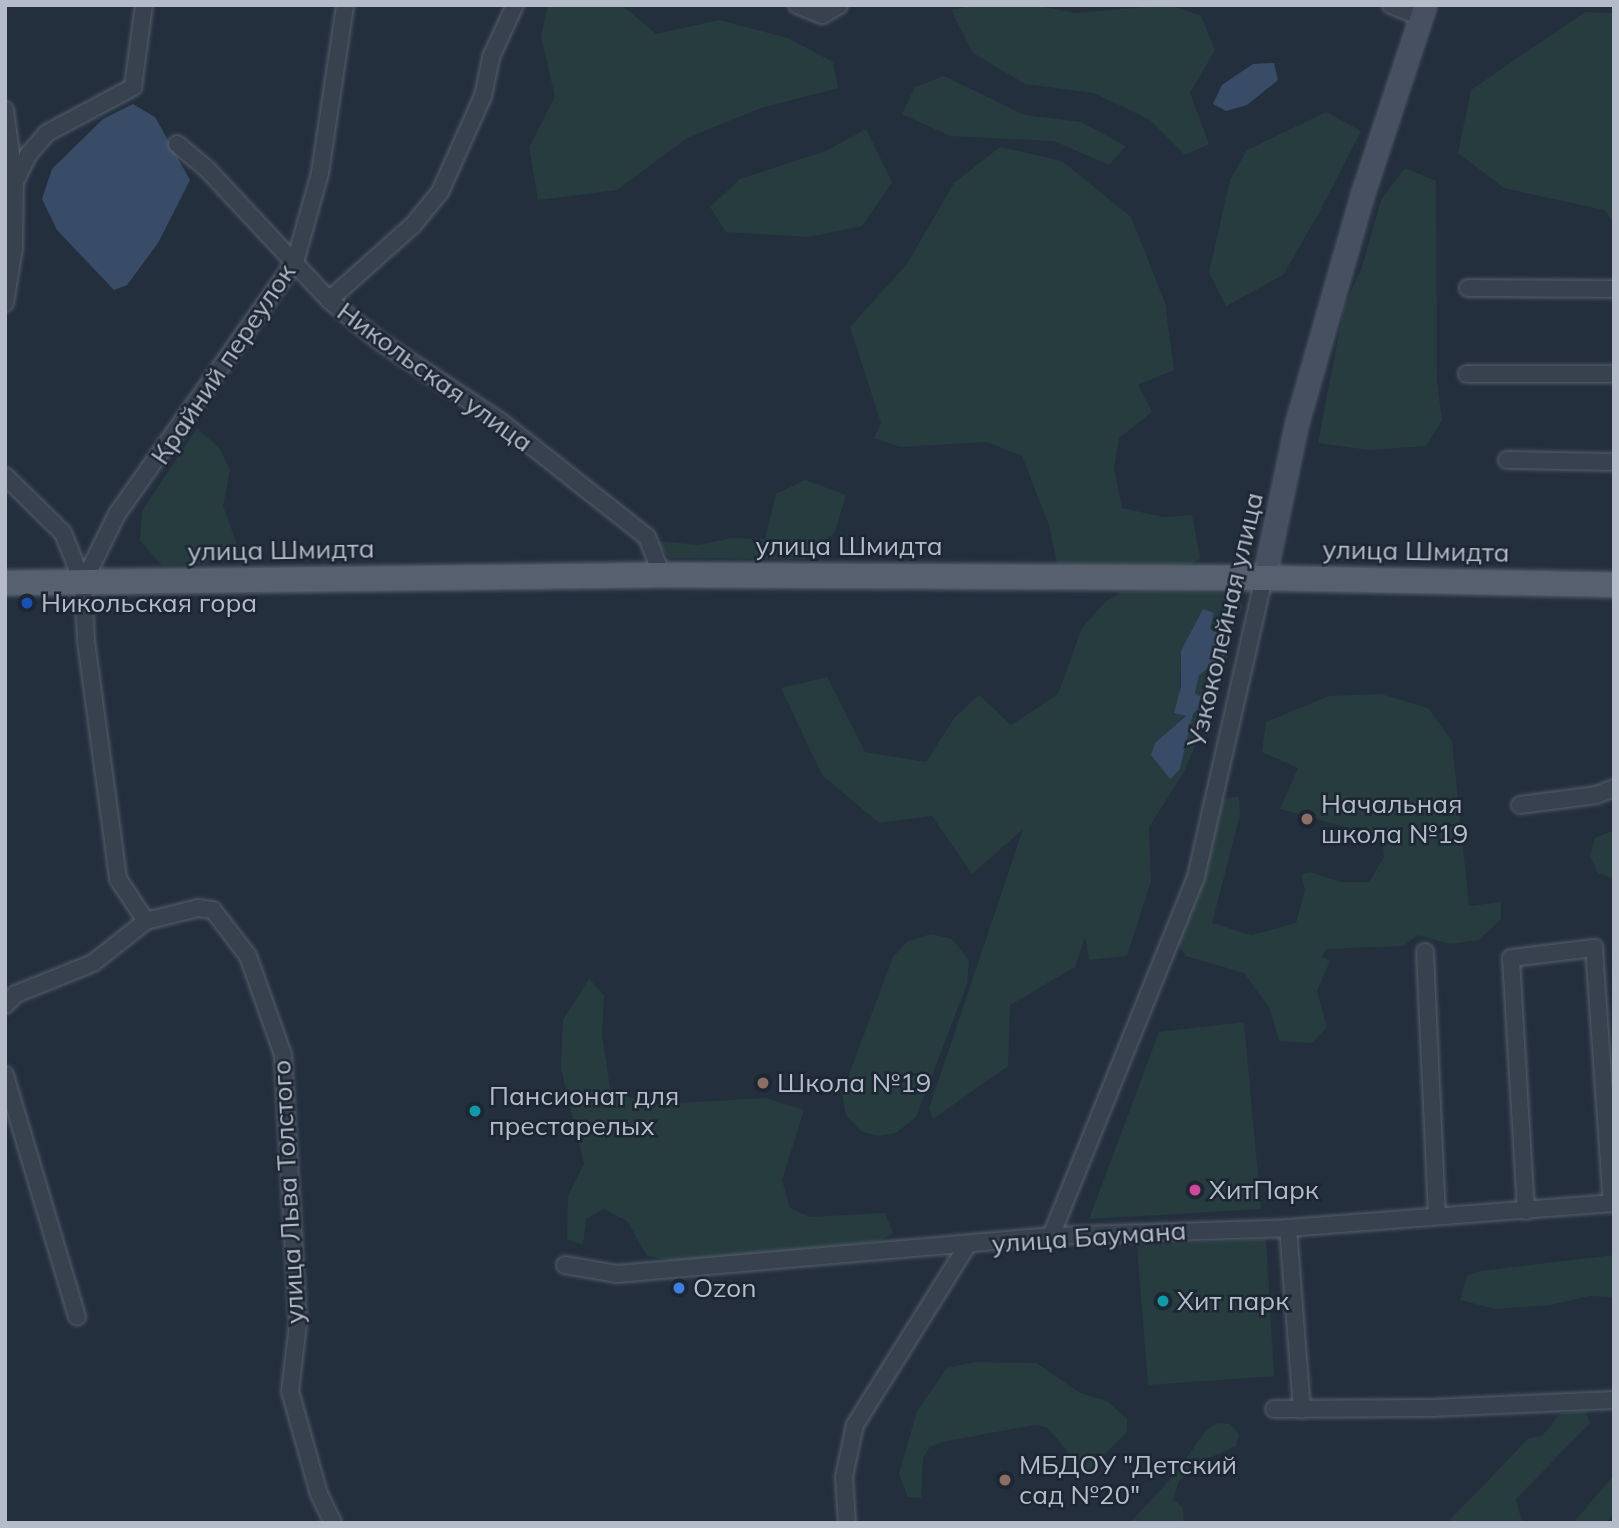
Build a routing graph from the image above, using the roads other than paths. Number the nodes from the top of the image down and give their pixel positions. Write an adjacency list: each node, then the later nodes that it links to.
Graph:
1 (144, 5): 10 (street)
2 (345, 5): 12 (street, Крайний переулок)
3 (515, 5): 15 (street)
4 (797, 5): 5 (street)
5 (839, 5)
6 (1391, 5): 7 (street)
7 (1423, 11): 23 (street, Узкоколейная улица)
8 (5, 110): 10 (street)
9 (177, 145): 12 (street, Никольская улица)
10 (15, 182): 11 (street)
11 (10, 247): 16 (street)
12 (295, 262): 15 (street, Никольская улица); 25 (street, Крайний переулок)
13 (1468, 288): 14 (street)
14 (1614, 289)
15 (329, 300): 22 (street, Никольская улица)
16 (5, 303)
17 (1467, 374): 18 (street)
18 (1614, 374)
19 (1507, 460): 20 (street)
20 (1614, 462)
21 (5, 476): 25 (street)
22 (662, 575): 23 (main road, улица Шмидта); 25 (main road, улица Шмидта)
23 (1264, 578): 26 (main road, улица Шмидта); 37 (street, Узкоколейная улица)
24 (5, 583): 25 (main road, улица Шмидта)
25 (83, 583): 29 (street)
26 (1614, 585)
27 (1614, 788): 28 (street)
28 (1520, 805)
29 (146, 921): 31 (street); 44 (street, улица Льва Толстого)
30 (1425, 952): 35 (street)
31 (11, 1000)
32 (5, 1075): 40 (street)
33 (1613, 1203): 34 (street, улица Баумана); 34 (street)
34 (1526, 1211): 35 (street, улица Баумана)
35 (1437, 1213): 36 (street, улица Баумана)
36 (1288, 1228): 37 (street, улица Баумана); 43 (street)
37 (1051, 1236): 38 (street, улица Баумана)
38 (967, 1246): 39 (street, улица Баумана); 45 (street)
39 (565, 1265)
40 (77, 1317)
41 (1614, 1400): 43 (street)
42 (1274, 1409): 43 (street)
43 (1302, 1409)
44 (333, 1523)
45 (847, 1523)

